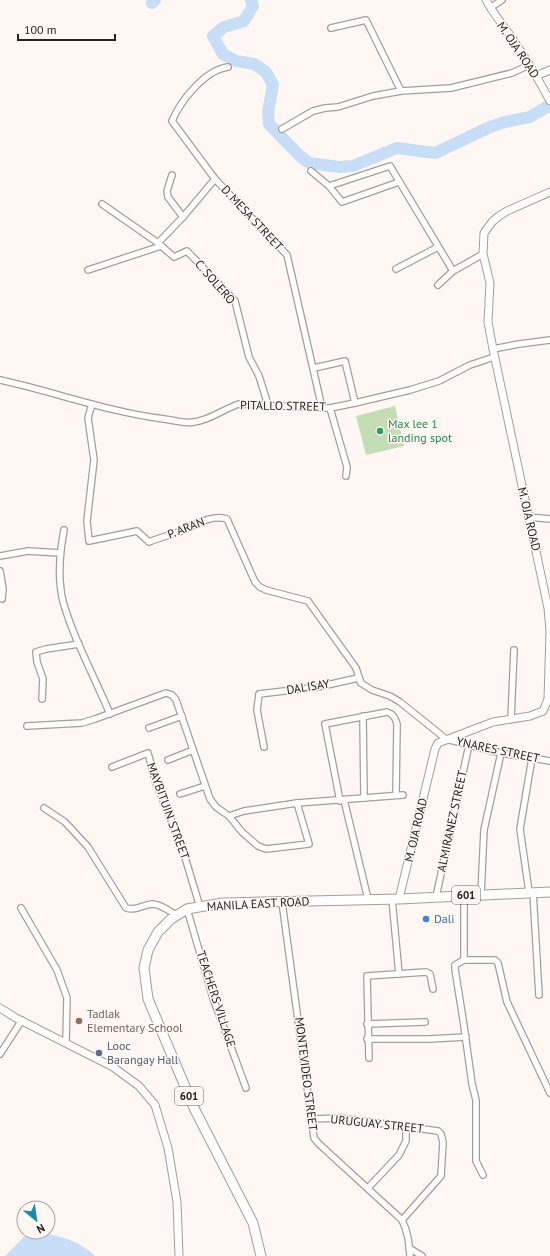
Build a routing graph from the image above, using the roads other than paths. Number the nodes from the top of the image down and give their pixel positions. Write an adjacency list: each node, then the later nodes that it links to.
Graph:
1 (486, 0): 3 (street, M. OJA ROAD)
2 (502, 0): 3 (street)
3 (490, 8): 5 (street, M. OJA ROAD)
4 (331, 28): 9 (street)
5 (529, 65): 8 (street, M. OJA ROAD); 9 (street)
6 (228, 67): 14 (street, D. MESA STREET)
7 (550, 70): 8 (street)
8 (536, 76): 10 (street, M. OJA ROAD)
9 (401, 91): 11 (street)
10 (550, 100)
11 (282, 129)
12 (311, 170): 16 (street)
13 (172, 175): 19 (street)
14 (215, 179): 19 (street); 30 (street, D. MESA STREET)
15 (398, 182): 16 (street); 16 (street); 21 (street)
16 (329, 186)
17 (550, 192): 22 (street, M. OJA ROAD)
18 (102, 204): 20 (street)
19 (182, 217): 20 (street)
20 (160, 244): 24 (street); 34 (street, C. SOLERO)
21 (438, 247): 23 (street); 25 (street)
22 (484, 254): 25 (street); 28 (street, M. OJA ROAD)
23 (396, 269)
24 (88, 270)
25 (453, 272): 26 (street)
26 (438, 285)
27 (550, 340): 28 (street)
28 (493, 349): 29 (street, M. OJA ROAD)
29 (494, 357): 32 (street, PITALLO STREET); 38 (street, M. OJA ROAD)
30 (314, 368): 32 (street); 35 (street, D. MESA STREET)
31 (0, 380): 33 (street, PITALLO STREET)
32 (355, 403): 36 (street, PITALLO STREET)
33 (92, 404): 34 (street, PITALLO STREET); 48 (street, P. ARAN)
34 (268, 404): 35 (street, PITALLO STREET)
35 (322, 408): 36 (street, PITALLO STREET)
36 (330, 408): 37 (street)
37 (346, 476)
38 (528, 517): 39 (street); 46 (street, M. OJA ROAD)
39 (550, 519)
40 (64, 530): 41 (street)
41 (60, 553): 42 (street); 45 (street)
42 (0, 556)
43 (0, 571): 44 (street)
44 (2, 599)
45 (79, 644): 49 (street); 50 (street)
46 (550, 648): 53 (street, M. OJA ROAD)
47 (514, 650): 53 (street)
48 (359, 681): 56 (street); 58 (street, DALISAY)
49 (42, 699)
50 (110, 714): 51 (street); 54 (street)
51 (182, 716): 55 (street); 59 (street)
52 (364, 716): 67 (street); 69 (street); 70 (street)
53 (511, 719): 56 (street, M. OJA ROAD)
54 (27, 726)
55 (149, 728)
56 (446, 739): 57 (street, YNARES STREET); 80 (street, M. OJA ROAD)
57 (469, 745): 60 (street, YNARES STREET); 78 (street, ALMIRANEZ STREET)
58 (264, 747)
59 (193, 750): 62 (street); 65 (street)
60 (501, 753): 61 (street, YNARES STREET); 76 (street)
61 (532, 758): 63 (street, YNARES STREET); 74 (street)
62 (168, 760)
63 (550, 761)
64 (112, 767): 82 (street, MAYBITUIN STREET)
65 (205, 786): 66 (street); 73 (street)
66 (180, 794)
67 (396, 795): 68 (street); 69 (street)
68 (403, 795)
69 (364, 798): 70 (street)
70 (342, 801): 71 (street); 79 (street)
71 (297, 804): 73 (street); 73 (street)
72 (44, 808): 85 (street)
73 (229, 816)
74 (531, 892): 75 (main road, MANILA EAST ROAD / 601); 76 (main road, MANILA EAST ROAD / 601); 89 (street)
75 (550, 892)
76 (482, 894): 77 (main road, MANILA EAST ROAD / 601)
77 (464, 895): 78 (main road, MANILA EAST ROAD / 601); 86 (street)
78 (436, 897): 80 (main road, MANILA EAST ROAD / 601)
79 (368, 899): 80 (main road, MANILA EAST ROAD / 601); 81 (main road, MANILA EAST ROAD / 601)
80 (396, 899): 87 (street)
81 (282, 902): 82 (main road, MANILA EAST ROAD / 601); 101 (street, MONTEVIDEO STREET)
82 (200, 907): 84 (main road, MANILA EAST ROAD / 601)
83 (21, 908): 96 (street)
84 (188, 909): 85 (main road, MANILA EAST ROAD / 601); 99 (street, TEACHERS VILLAGE)
85 (176, 915): 108 (main road, MANILA EAST ROAD / 601)
86 (464, 960): 94 (street); 100 (street)
87 (399, 974): 88 (street); 93 (street)
88 (433, 988)
89 (539, 995)
90 (0, 1008): 91 (street)
91 (22, 1020): 96 (street); 97 (street)
92 (425, 1022): 93 (street)
93 (367, 1024): 95 (street)
94 (466, 1037): 95 (street); 103 (street)
95 (368, 1039): 98 (street)
96 (66, 1042): 107 (street)
97 (0, 1054)
98 (369, 1058)
99 (246, 1088)
100 (550, 1093)
101 (312, 1119): 102 (street, URUGUAY STREET); 104 (street, MONTEVIDEO STREET)
102 (406, 1127): 104 (street); 105 (street, URUGUAY STREET)
103 (482, 1175)
104 (368, 1188): 105 (street, MONTEVIDEO STREET)
105 (402, 1220): 106 (street, MONTEVIDEO STREET)
106 (409, 1248): 109 (street, MONTEVIDEO STREET); 110 (street)
107 (179, 1256)
108 (261, 1256)
109 (410, 1256)
110 (422, 1256)

